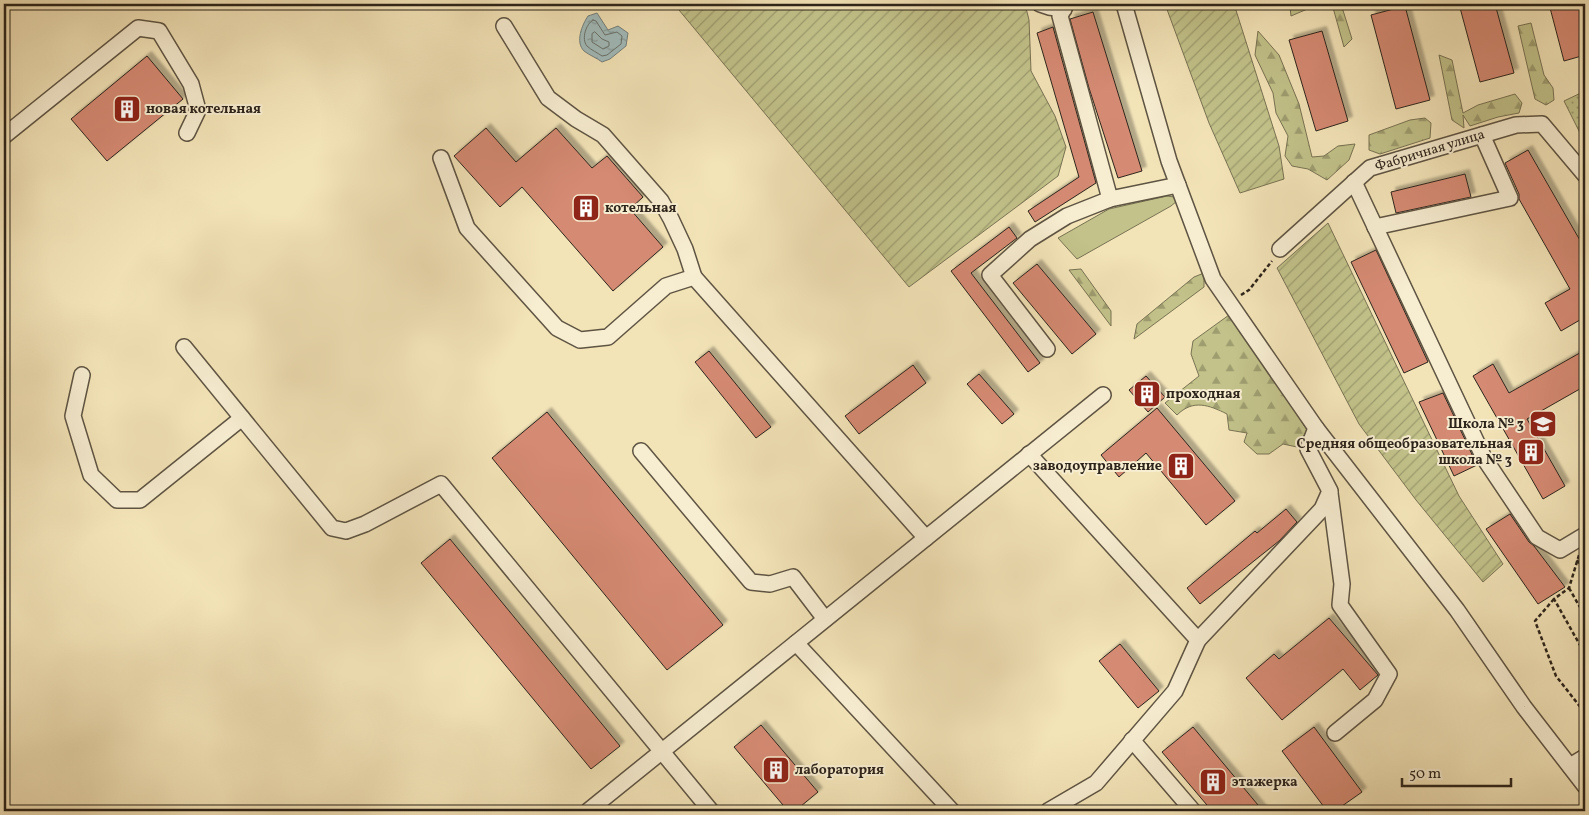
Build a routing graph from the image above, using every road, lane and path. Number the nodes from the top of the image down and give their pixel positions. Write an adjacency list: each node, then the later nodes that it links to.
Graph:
1 (1040, 4): 3 (street)
2 (1124, 4): 11 (street)
3 (1065, 6): 12 (street)
4 (504, 26): 15 (street)
5 (187, 133): 7 (street)
6 (1482, 135): 9 (street, Фабричная улица); 10 (street, Фабричная улица); 13 (street)
7 (4, 136)
8 (441, 158): 15 (street)
9 (1585, 175)
10 (1354, 182): 13 (street); 14 (street, Фабричная улица)
11 (1178, 185): 12 (street); 16 (street)
12 (1110, 199): 18 (street)
13 (1375, 227): 27 (street)
14 (1280, 249): 16 (path)
15 (694, 277): 26 (street)
16 (1229, 302): 22 (street)
17 (184, 347): 21 (street)
18 (1047, 348)
19 (82, 375): 21 (street)
20 (1103, 395): 24 (street)
21 (242, 418): 40 (street)
22 (1316, 428): 25 (street); 42 (street)
23 (642, 451): 33 (street)
24 (1029, 454): 26 (street); 34 (street)
25 (1330, 491): 34 (street); 38 (street)
26 (926, 538): 33 (street)
27 (1583, 542): 28 (path)
28 (1577, 560): 29 (path); 30 (path)
29 (1585, 573)
30 (1569, 588): 31 (path); 32 (path)
31 (1554, 600): 36 (path); 37 (path)
32 (1585, 616)
33 (825, 619): 35 (street)
34 (1198, 640): 39 (street)
35 (796, 643): 40 (street); 47 (street)
36 (1585, 654)
37 (1585, 713)
38 (1335, 733)
39 (1132, 740): 44 (street); 49 (street)
40 (661, 752): 45 (street); 46 (street)
41 (1585, 757): 42 (street)
42 (1570, 766): 43 (street)
43 (1585, 786)
44 (1071, 806): 48 (street)
45 (588, 811)
46 (711, 811)
47 (952, 811)
48 (1048, 811)
49 (1193, 811)

